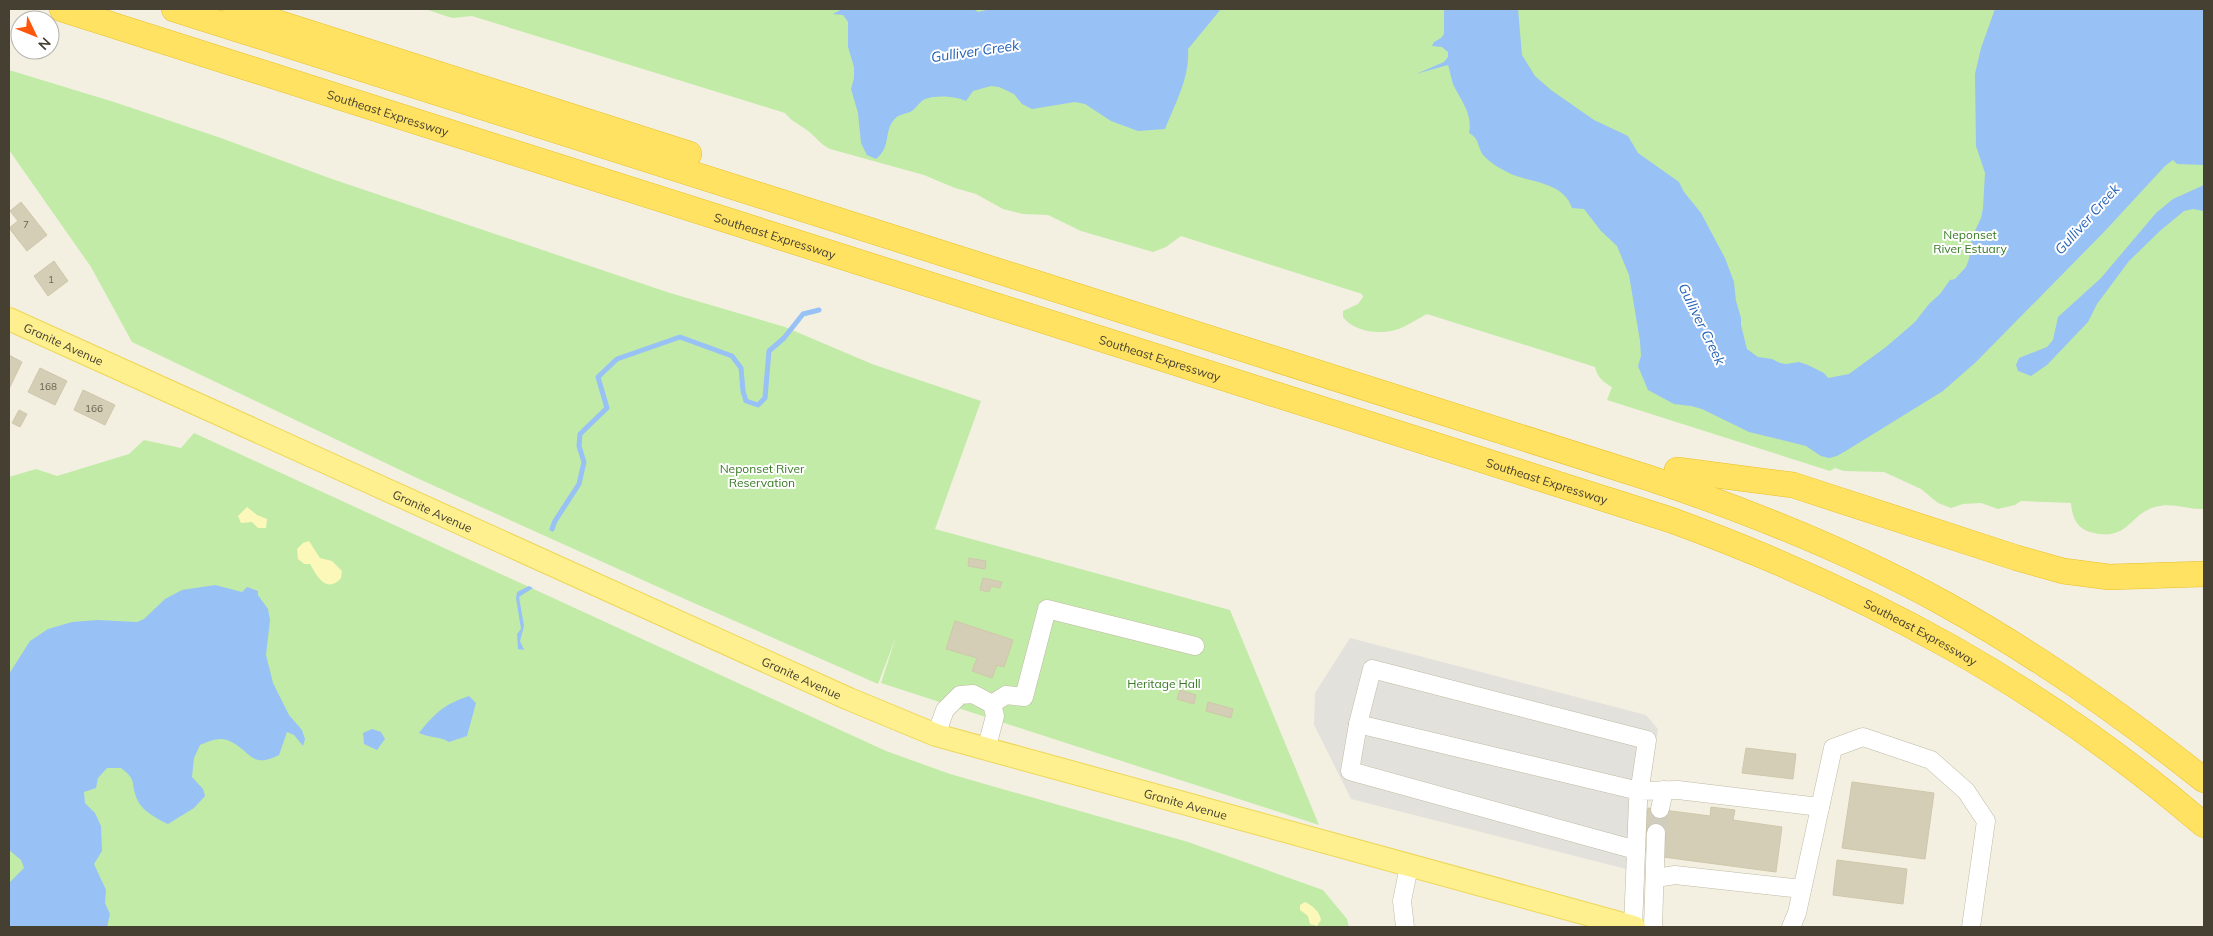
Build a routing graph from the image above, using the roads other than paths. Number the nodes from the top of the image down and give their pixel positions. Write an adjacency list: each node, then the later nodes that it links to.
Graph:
1 (62, 9): 20 (highway, Southeast Expressway)
2 (110, 9): 17 (highway)
3 (174, 9): 14 (highway)
4 (235, 9): 6 (highway)
5 (9, 320): 11 (main road, Granite Avenue)
6 (1677, 470): 7 (highway); 13 (highway)
7 (2204, 574)
8 (1194, 646): 9 (street)
9 (992, 704): 11 (street); 12 (street)
10 (1358, 724): 16 (street); 16 (street); 22 (street)
11 (936, 735): 12 (main road, Granite Avenue)
12 (986, 750): 23 (main road, Granite Avenue)
13 (2204, 760)
14 (2204, 780)
15 (1664, 790): 16 (street); 18 (street); 19 (street)
16 (1639, 791): 22 (street)
17 (2204, 806)
18 (1820, 807): 25 (street); 30 (street)
19 (1660, 809)
20 (2204, 825)
21 (1656, 833): 24 (street)
22 (1636, 850): 27 (street)
23 (1409, 866): 26 (street); 27 (main road, Granite Avenue)
24 (1656, 878): 25 (street); 28 (street)
25 (1802, 890): 29 (street)
26 (1405, 927)
27 (1634, 927)
28 (1653, 927)
29 (1791, 927)
30 (1971, 927)

